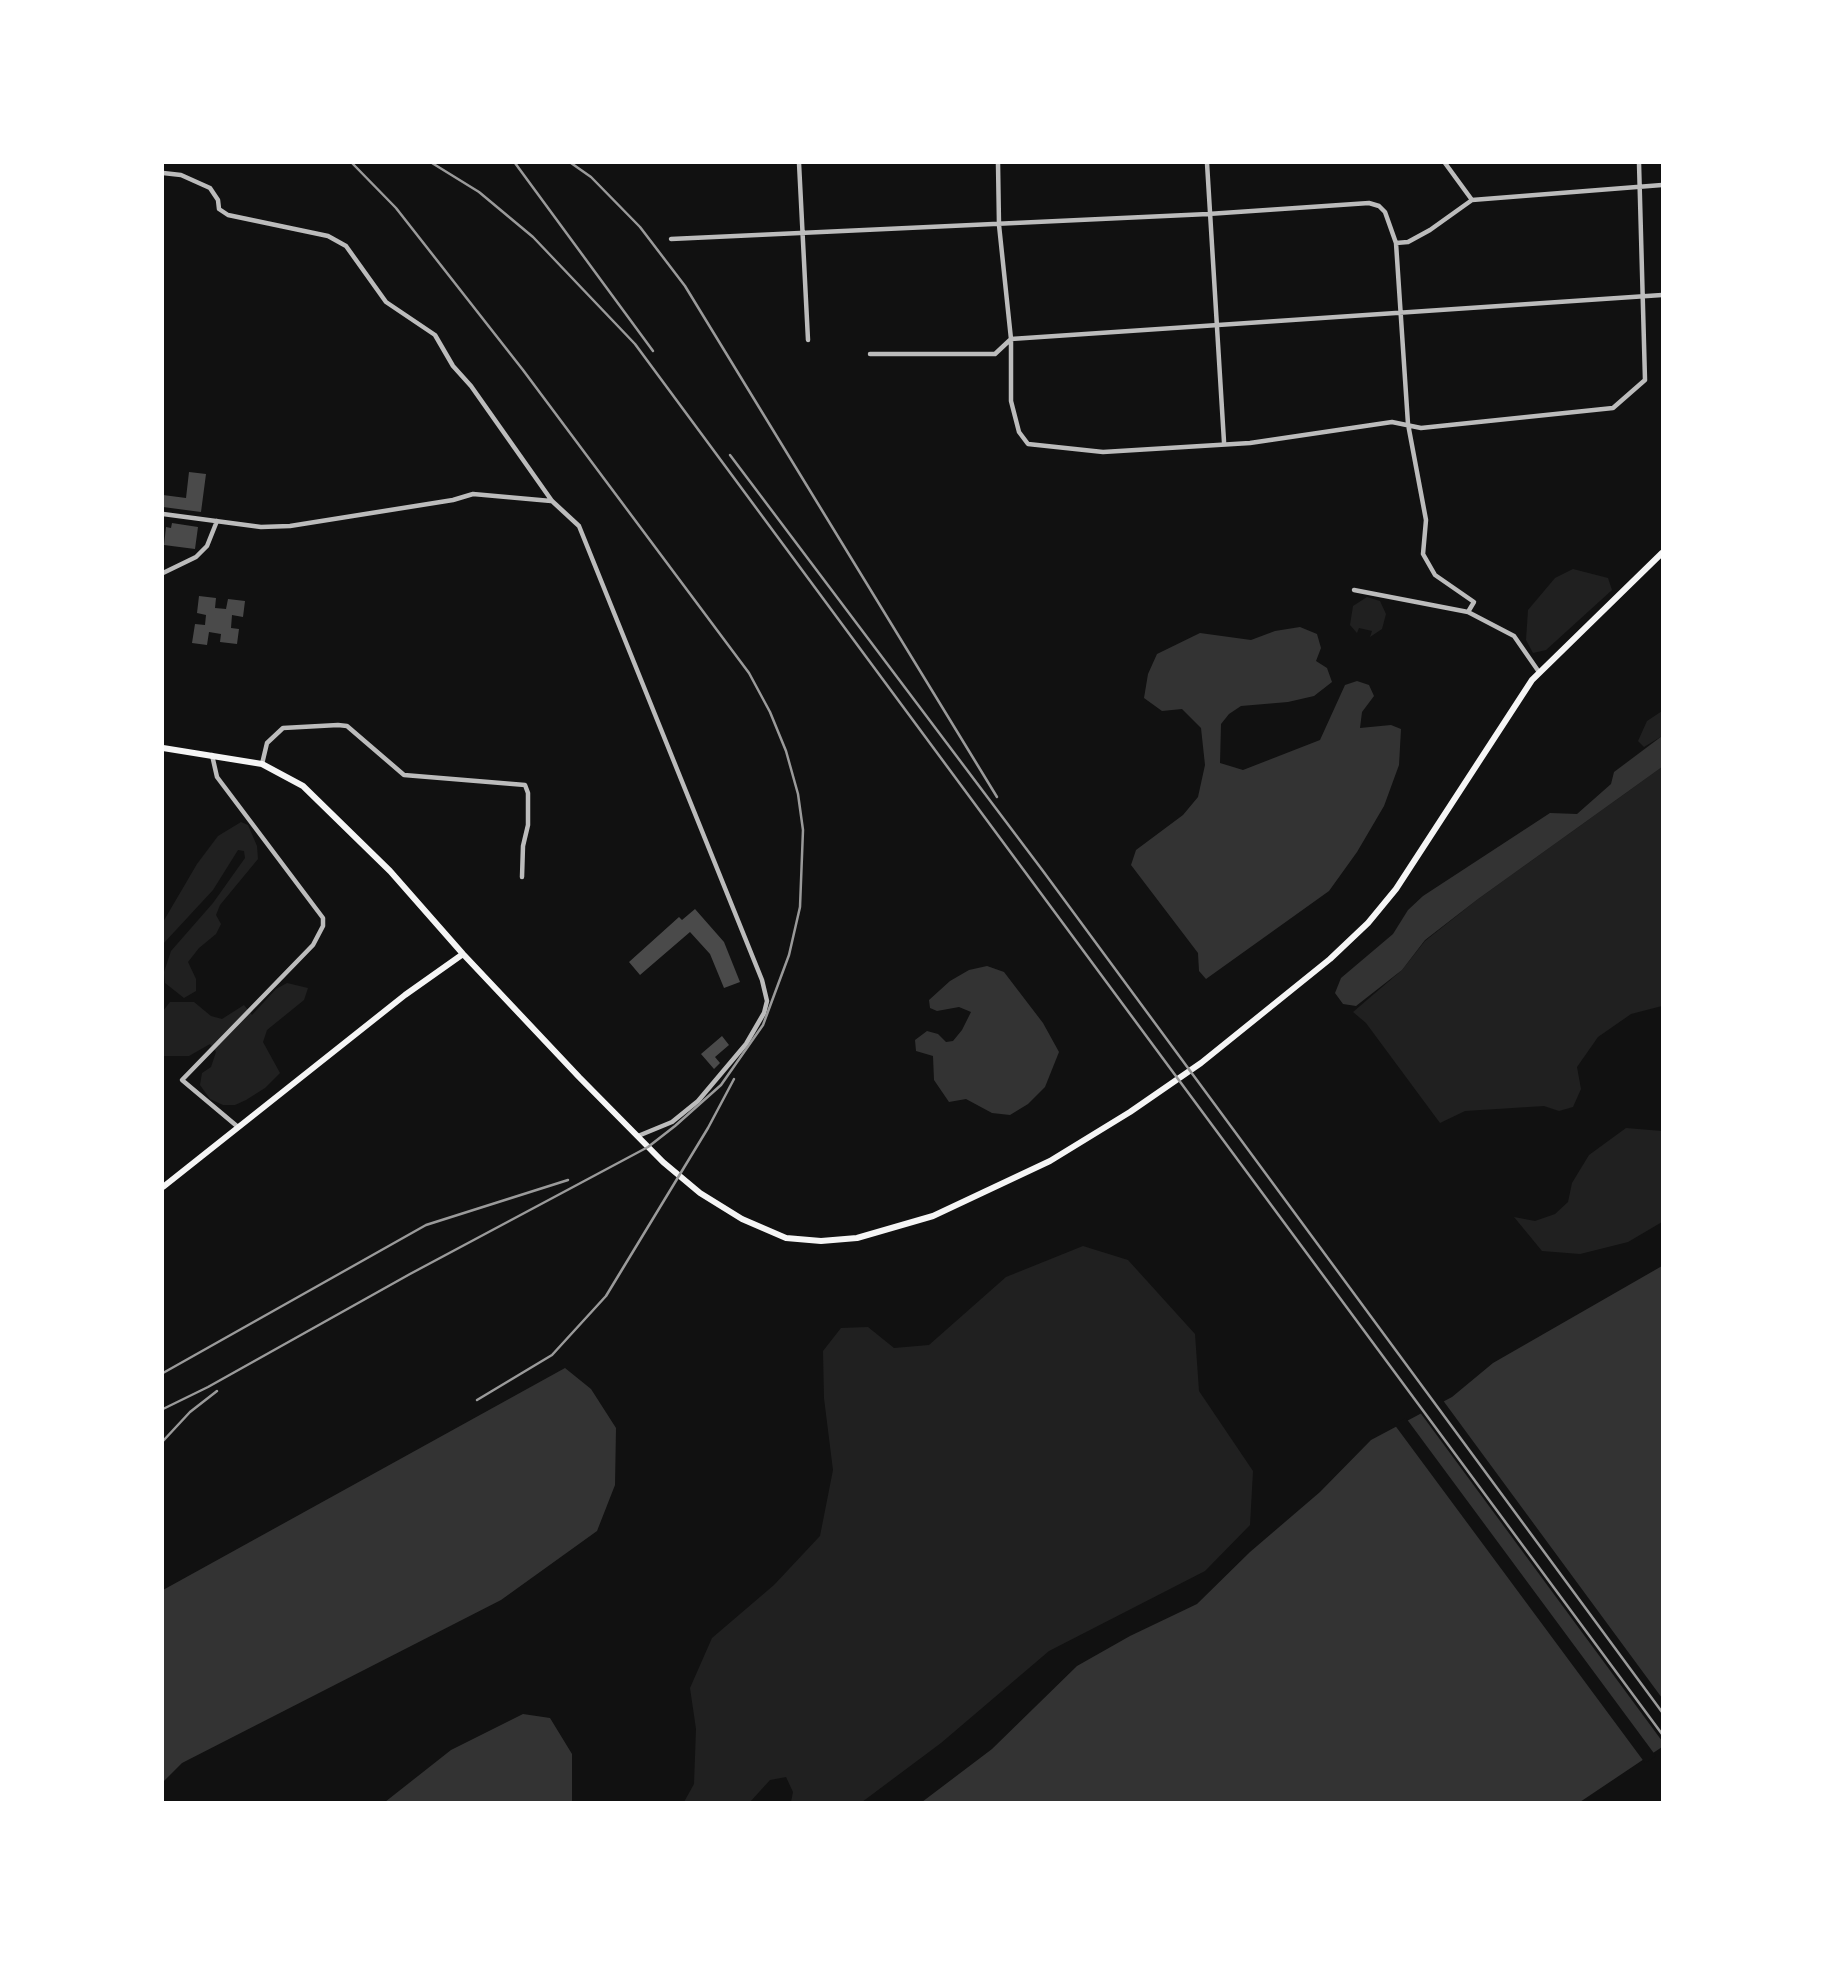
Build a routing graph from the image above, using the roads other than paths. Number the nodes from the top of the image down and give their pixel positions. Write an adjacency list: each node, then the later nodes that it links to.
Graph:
1 (799, 163): 12 (street)
2 (998, 163): 11 (street)
3 (1207, 163): 10 (street)
4 (1445, 163): 9 (street)
5 (1639, 163): 8 (street)
6 (163, 173): 24 (street)
7 (1662, 184): 8 (street)
8 (1640, 186): 9 (street); 16 (street)
9 (1472, 200): 14 (street)
10 (1208, 214): 11 (street); 14 (street); 18 (street)
11 (999, 225): 12 (street); 19 (street)
12 (802, 234): 13 (street); 20 (street)
13 (671, 239)
14 (1396, 243): 17 (street)
15 (1662, 295): 16 (street)
16 (1643, 296): 17 (street); 22 (street)
17 (1401, 313): 18 (street); 22 (street)
18 (1217, 324): 19 (street); 23 (street)
19 (1010, 339): 21 (street); 23 (street)
20 (808, 340)
21 (870, 354)
22 (1408, 424): 23 (street); 30 (street)
23 (1224, 442)
24 (552, 501): 26 (street); 38 (street)
25 (163, 514): 26 (street)
26 (217, 521): 28 (street)
27 (1662, 553): 31 (main road)
28 (163, 573)
29 (1354, 590): 30 (street)
30 (1468, 612): 31 (street)
31 (1539, 672): 38 (main road)
32 (163, 748): 33 (main road)
33 (212, 755): 34 (main road); 37 (street)
34 (262, 764): 35 (street); 36 (main road)
35 (522, 877)
36 (463, 954): 37 (main road); 38 (main road)
37 (238, 1127): 39 (main road)
38 (637, 1136)
39 (163, 1187)

